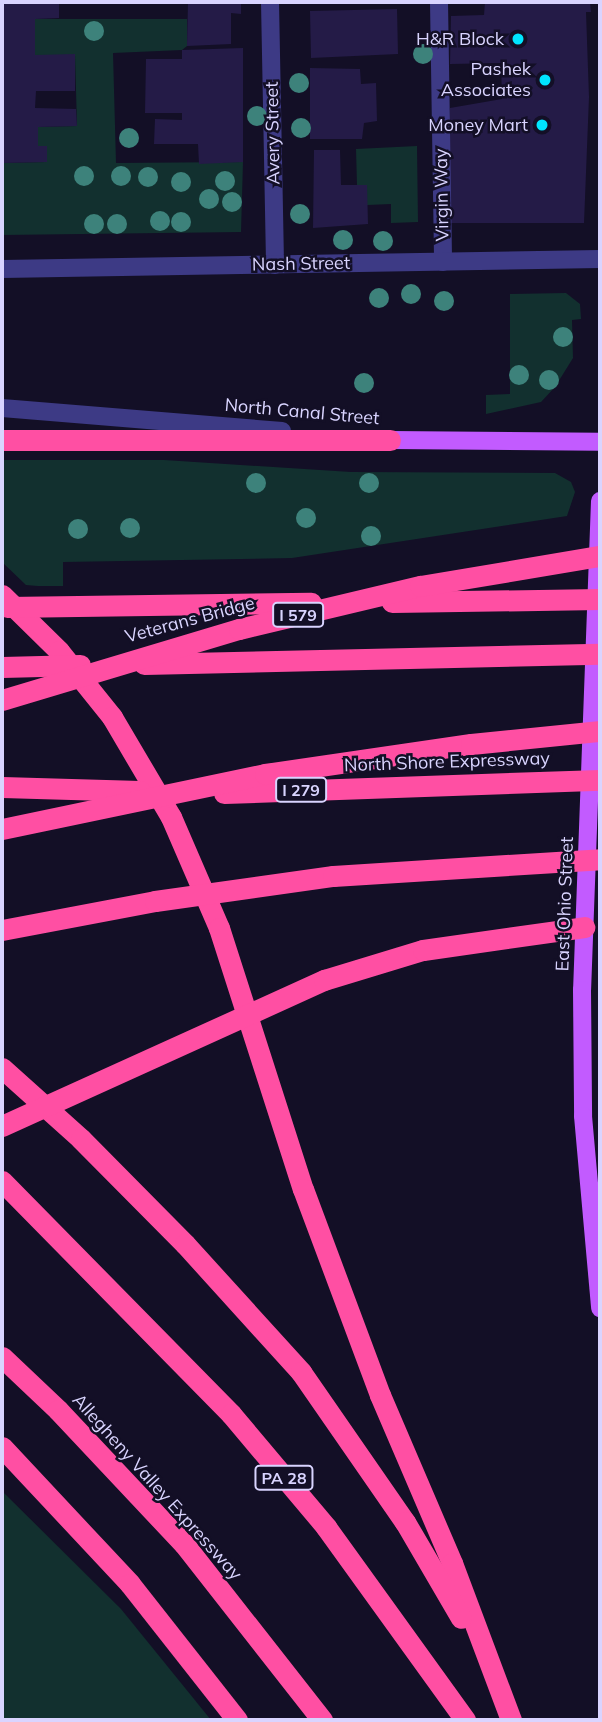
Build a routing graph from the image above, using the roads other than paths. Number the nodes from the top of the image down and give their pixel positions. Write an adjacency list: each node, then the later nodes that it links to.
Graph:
1 (270, 2): 5 (street, Avery Street)
2 (439, 2): 4 (street, Virgin Way)
3 (600, 260): 4 (street, Nash Street)
4 (443, 262): 5 (street, Nash Street)
5 (275, 265): 6 (street, Nash Street)
6 (2, 269)
7 (2, 408): 9 (street, North Canal Street)
8 (2, 440): 9 (highway)
9 (390, 440): 10 (main road, North Canal Street)
10 (600, 442)
11 (600, 501): 12 (main road, East Ohio Street)
12 (600, 510): 25 (main road, East Ohio Street)
13 (600, 556): 19 (highway, Veterans Bridge / I 579)
14 (2, 595): 33 (highway)
15 (600, 599): 16 (highway)
16 (2, 607)
17 (600, 654): 18 (highway)
18 (2, 667)
19 (2, 700)
20 (600, 731): 23 (highway)
21 (600, 780): 22 (highway, North Shore Expressway / I 279)
22 (2, 788)
23 (2, 829)
24 (600, 859): 26 (highway)
25 (592, 926): 28 (highway); 30 (main road, East Ohio Street)
26 (2, 930)
27 (2, 1068): 33 (highway)
28 (2, 1126)
29 (3, 1182): 36 (highway, PA 28)
30 (600, 1308)
31 (2, 1357): 35 (highway, Allegheny Valley Expressway)
32 (2, 1447): 34 (highway)
33 (487, 1662): 37 (highway)
34 (237, 1720)
35 (322, 1720)
36 (465, 1720)
37 (511, 1720)

